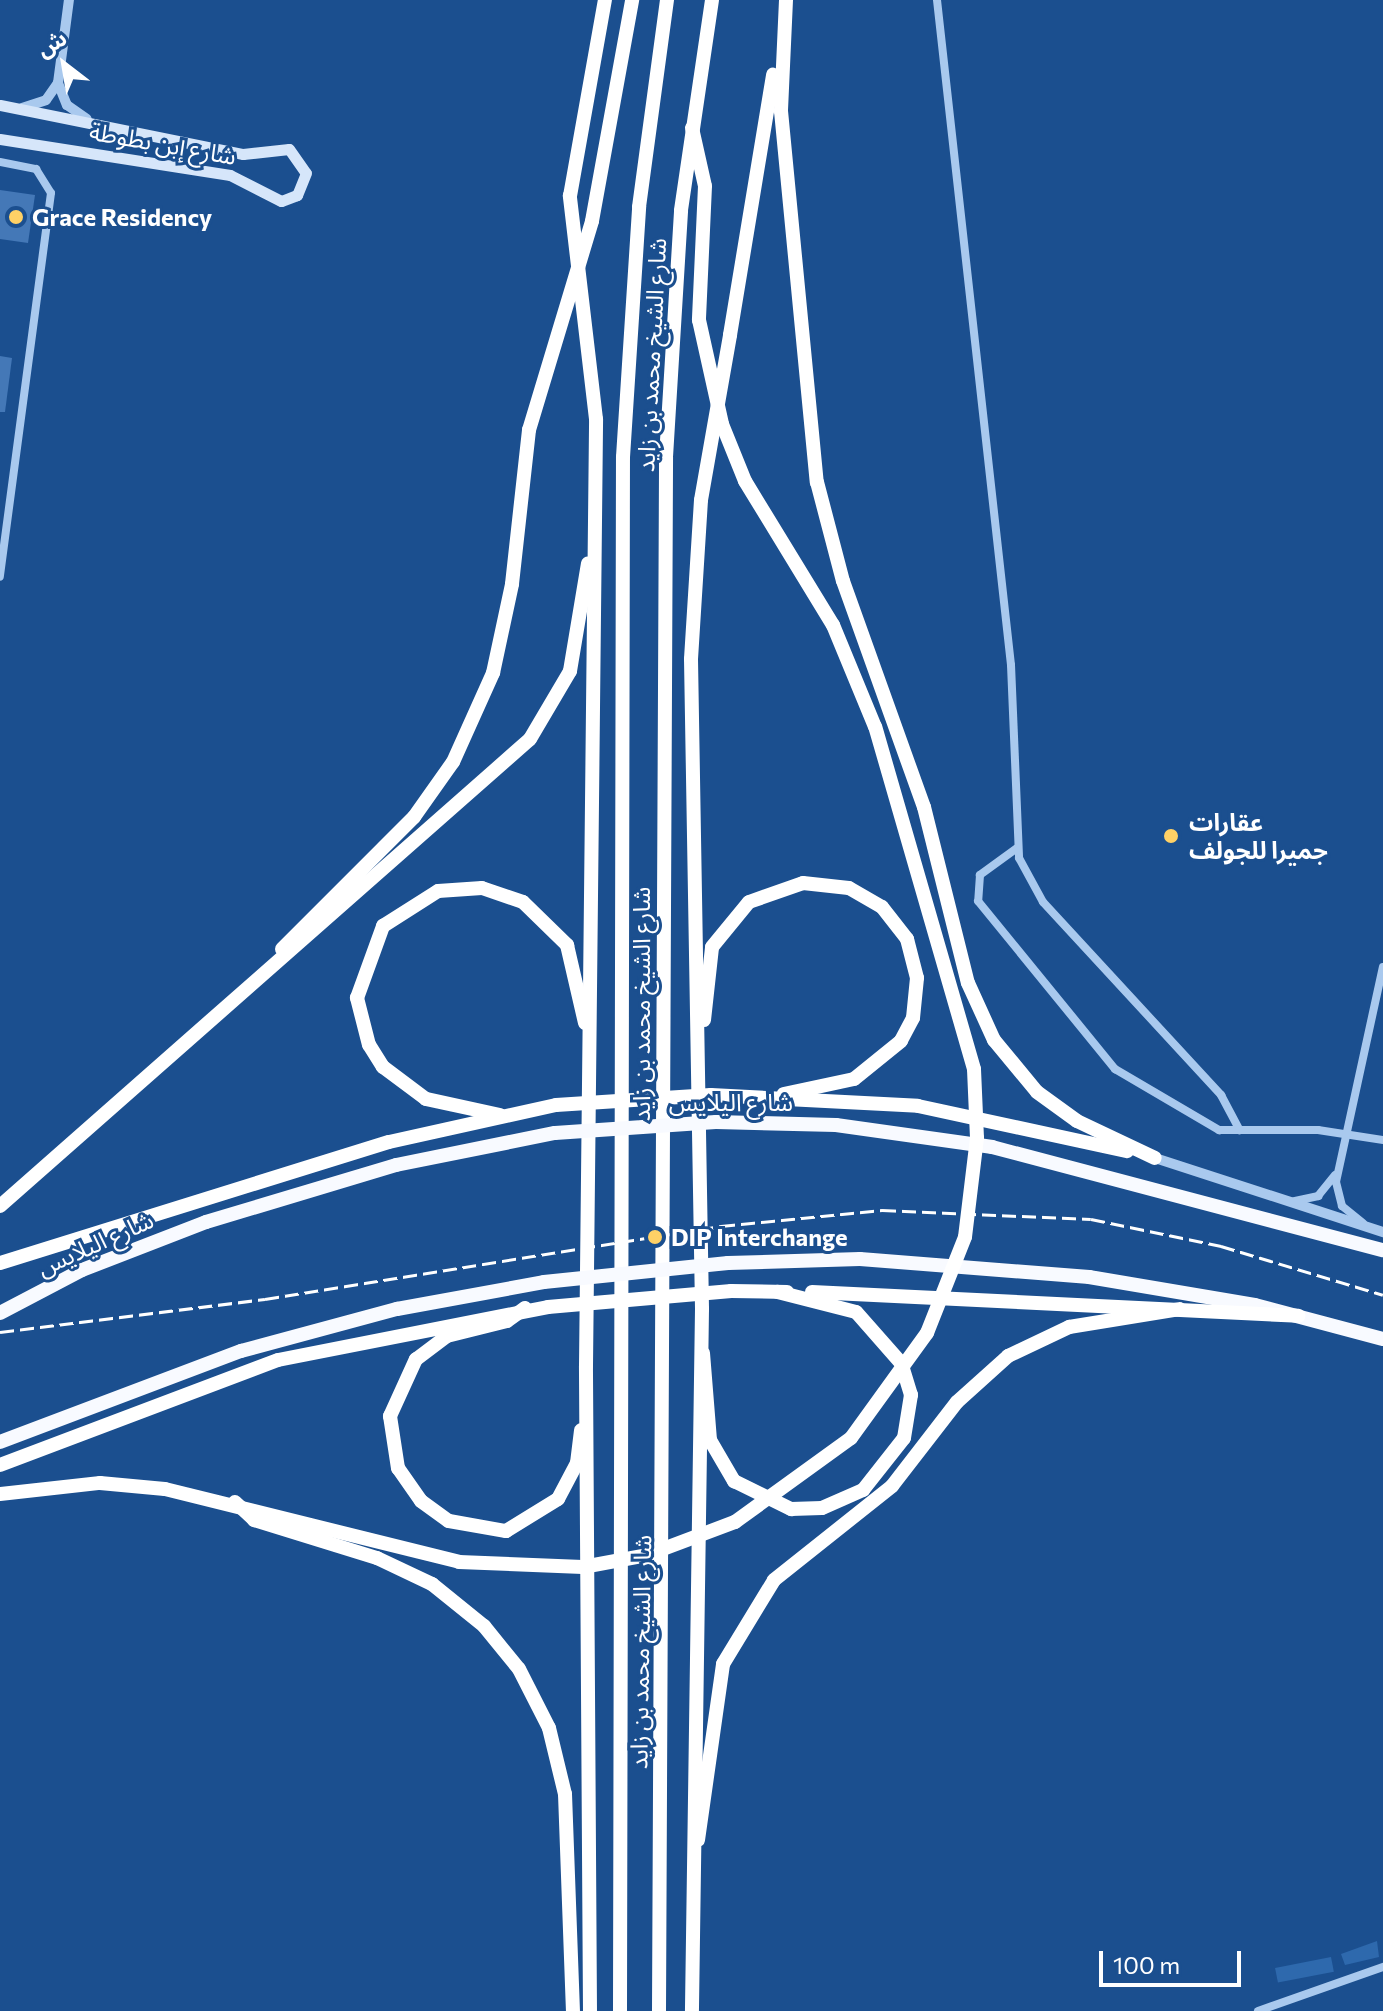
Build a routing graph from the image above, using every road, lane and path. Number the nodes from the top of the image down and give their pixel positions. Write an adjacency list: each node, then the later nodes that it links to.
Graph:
1 (69, 0): 9 (street)
2 (605, 0): 16 (highway)
3 (632, 0): 20 (highway, bridge)
4 (667, 0): 53 (highway, شارع الشيخ محمد بن زايد)
5 (712, 0): 13 (highway, شارع الشيخ محمد بن زايد)
6 (786, 0): 8 (highway)
7 (937, 0): 18 (street)
8 (783, 27): 21 (highway, bridge); 28 (highway)
9 (58, 83): 11 (street); 12 (street)
10 (0, 105): 11 (main road, شارع إبن بطوطة)
11 (21, 108): 12 (main road, شارع إبن بطوطة)
12 (87, 119): 14 (main road, شارع إبن بطوطة)
13 (690, 124): 48 (highway, bridge); 54 (highway, شارع الشيخ محمد بن زايد)
14 (0, 139)
15 (0, 162): 17 (street)
16 (596, 503): 20 (highway); 22 (highway)
17 (0, 577)
18 (1017, 848): 25 (street); 25 (street)
19 (1383, 967): 26 (street)
20 (268, 971): 30 (highway)
21 (696, 1076): 23 (highway); 42 (highway)
22 (588, 1081): 24 (highway); 44 (highway)
23 (784, 1094): 24 (highway, bridge); 28 (highway)
24 (500, 1115): 36 (highway)
25 (1240, 1130): 26 (street)
26 (1345, 1133): 27 (street); 29 (street)
27 (1383, 1140)
28 (1155, 1158): 32 (street)
29 (1337, 1171): 32 (street); 34 (street)
30 (15, 1193): 31 (highway); 33 (highway)
31 (0, 1199)
32 (1274, 1201): 34 (street)
33 (0, 1206)
34 (1379, 1231)
35 (1383, 1250): 40 (highway, شارع اليلايس, bridge)
36 (0, 1263)
37 (778, 1292): 38 (highway, bridge); 39 (highway); 42 (highway)
38 (525, 1308): 44 (highway); 46 (highway)
39 (1180, 1309): 41 (highway); 49 (highway)
40 (0, 1313)
41 (1298, 1316): 43 (highway); 45 (highway, bridge)
42 (699, 1335): 49 (highway)
43 (1383, 1339)
44 (586, 1366): 52 (highway)
45 (0, 1442)
46 (0, 1465)
47 (0, 1494): 48 (highway)
48 (235, 1502): 51 (highway)
49 (694, 1860): 55 (highway)
50 (1383, 1967): 56 (street)
51 (573, 2011)
52 (590, 2011)
53 (620, 2011)
54 (659, 2011)
55 (692, 2011)
56 (1258, 2011)

